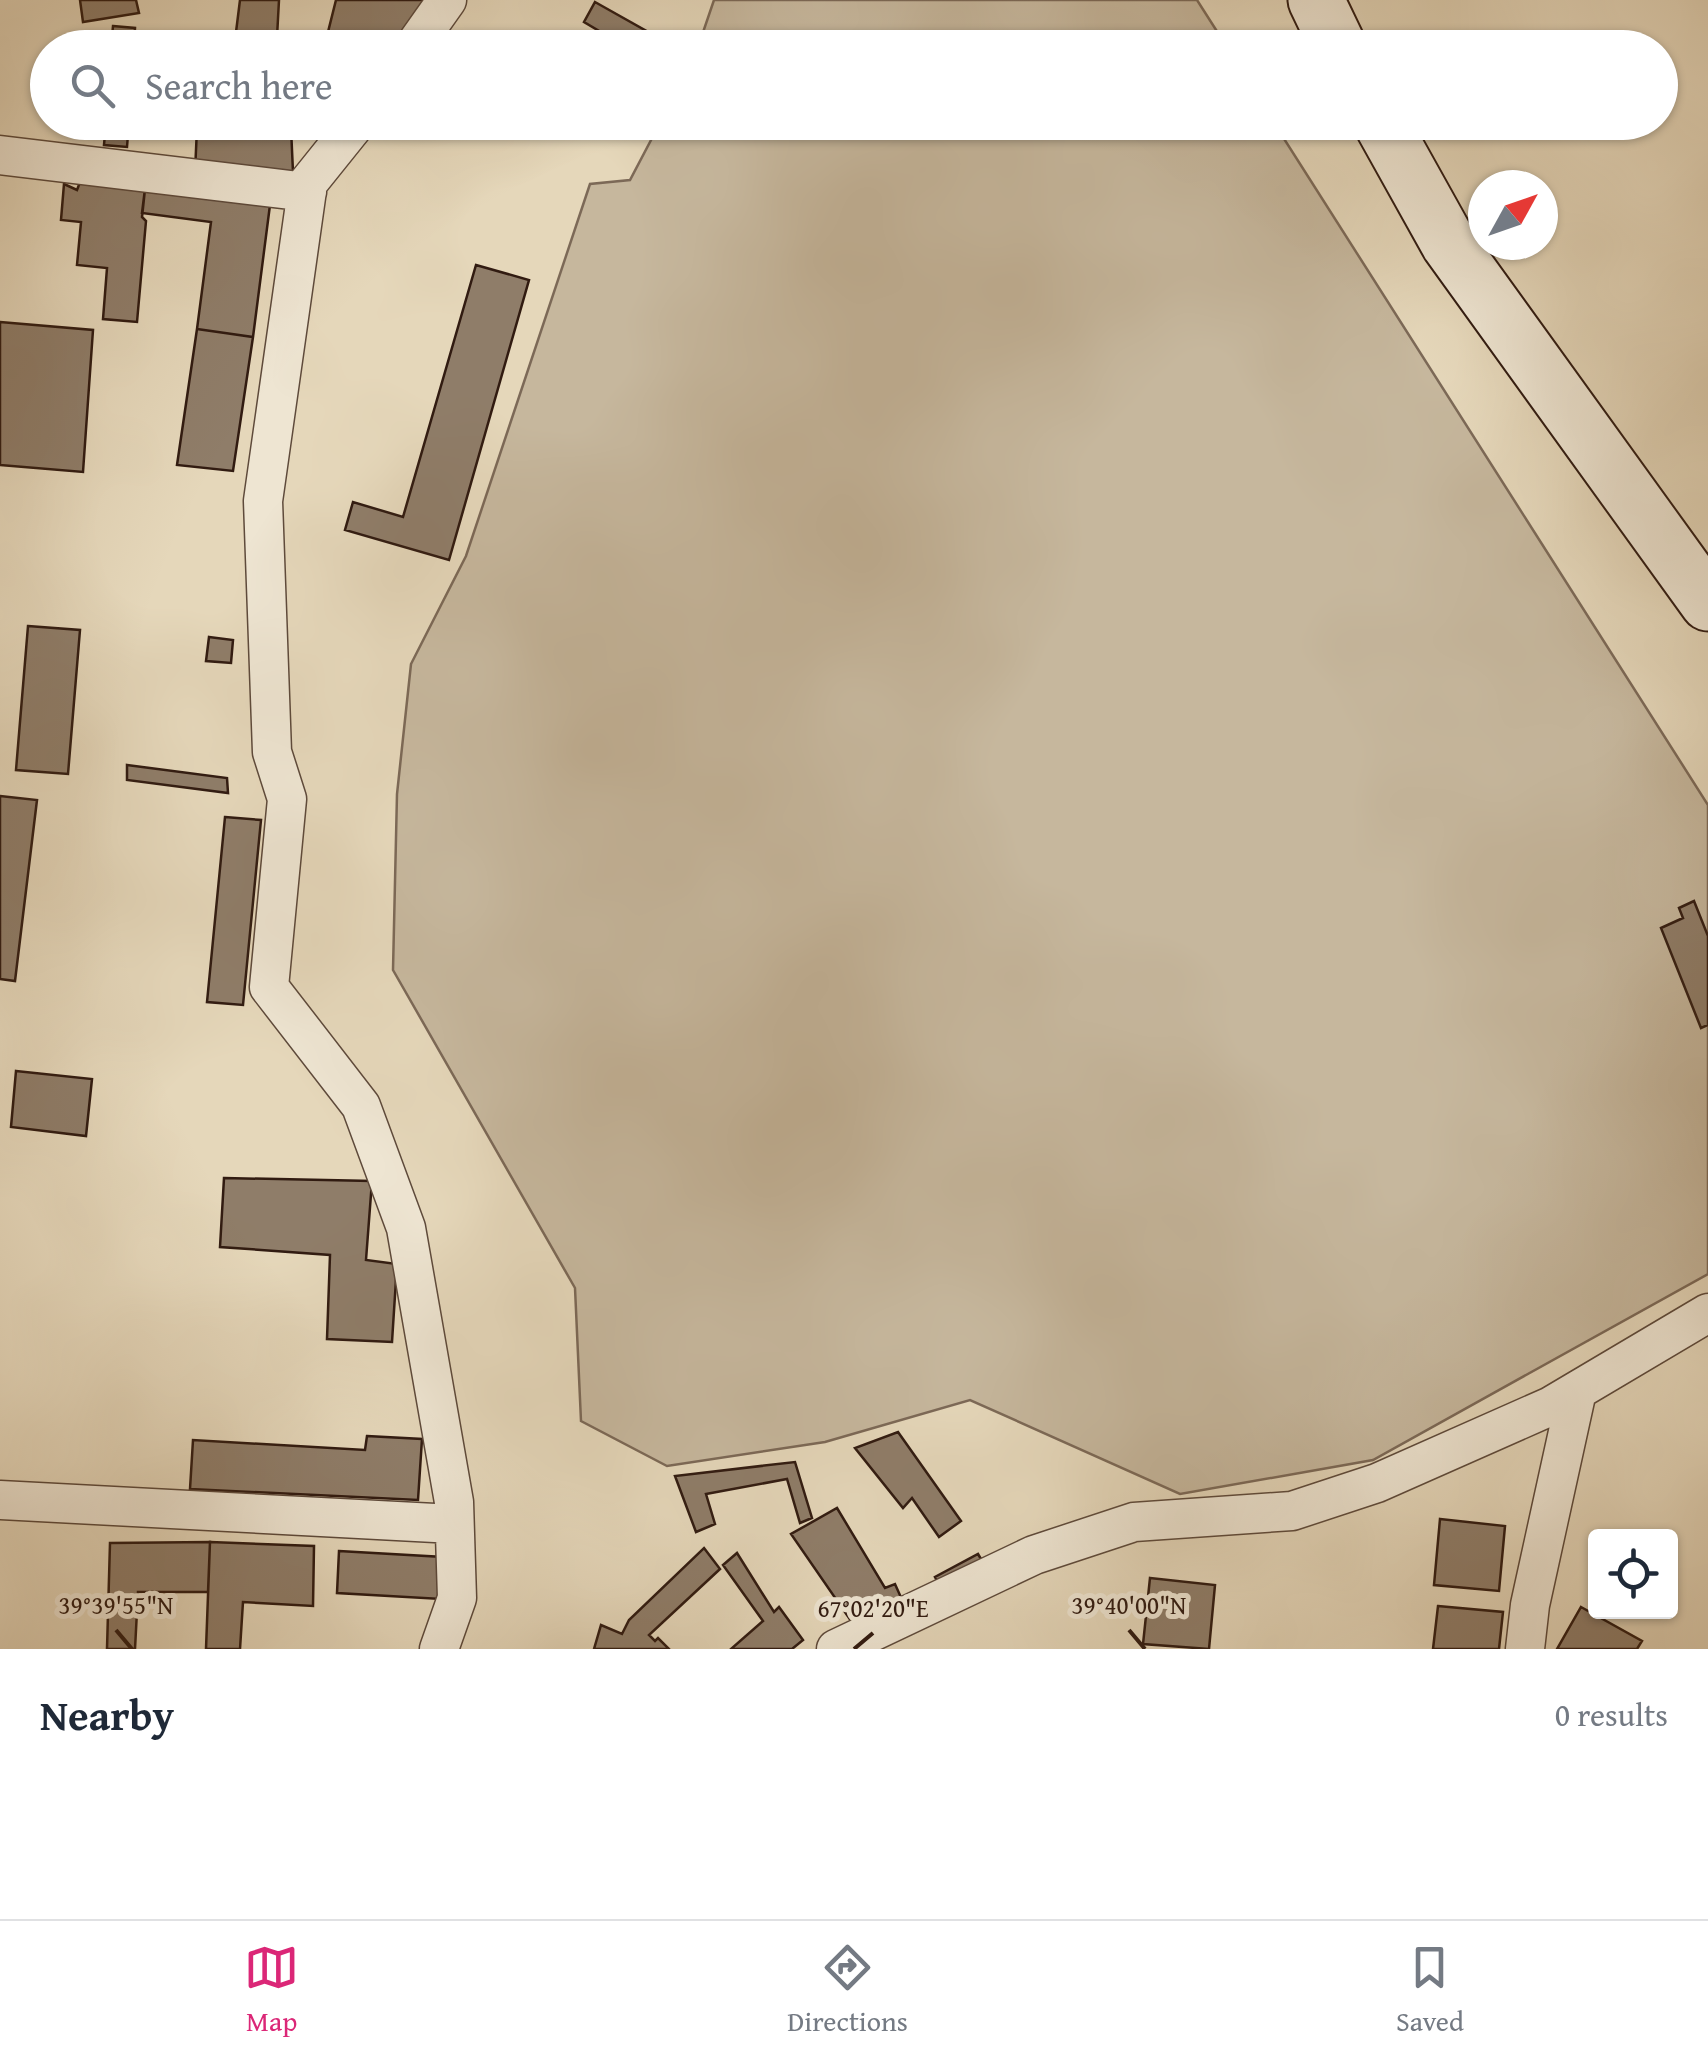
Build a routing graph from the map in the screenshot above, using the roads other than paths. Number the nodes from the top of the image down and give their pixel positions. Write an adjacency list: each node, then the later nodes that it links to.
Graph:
1 (446, 0): 2 (street)
2 (425, 30)
3 (343, 140): 6 (street)
4 (1391, 140): 7 (main road)
5 (0, 154): 6 (street)
6 (307, 192): 11 (street)
7 (1708, 603)
8 (1708, 1313): 9 (street)
9 (1578, 1391): 13 (street); 14 (street)
10 (0, 1500): 11 (street)
11 (454, 1524): 12 (street)
12 (439, 1649)
13 (836, 1649)
14 (1525, 1649)

